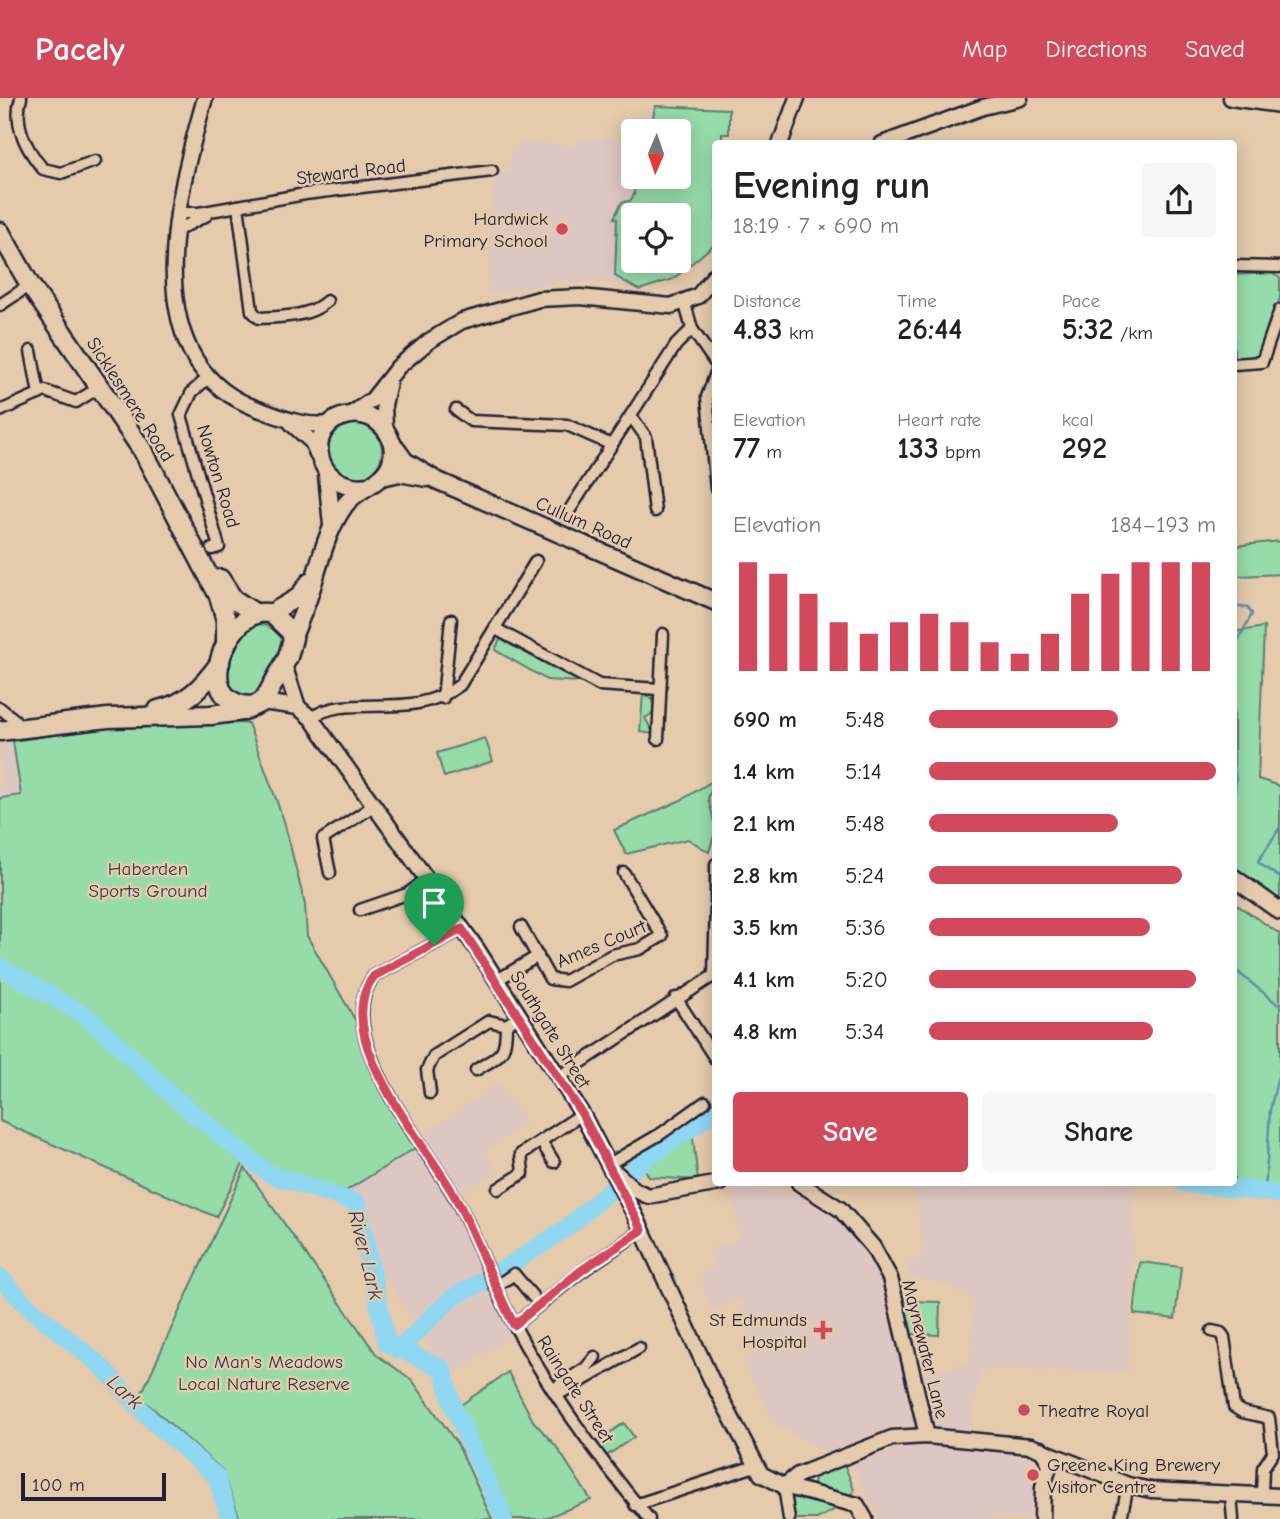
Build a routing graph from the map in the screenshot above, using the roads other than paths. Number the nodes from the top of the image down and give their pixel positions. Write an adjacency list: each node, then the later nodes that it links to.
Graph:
1 (21, 98): 9 (street)
2 (205, 98): 13 (street)
3 (797, 98): 7 (street)
4 (1020, 98): 8 (street)
5 (1231, 98): 6 (street)
6 (1280, 105)
7 (781, 140)
8 (893, 140)
9 (95, 161)
10 (492, 171): 11 (street, Steward Road)
11 (238, 206): 12 (street, Steward Road); 20 (street)
12 (214, 211): 13 (street, Steward Road); 15 (street, Steward Road)
13 (176, 213): 15 (street)
14 (0, 232): 19 (highway, Sicklesmere Road)
15 (174, 232): 28 (street)
16 (1237, 266): 17 (street)
17 (1280, 267)
18 (712, 279): 21 (street)
19 (30, 285): 22 (street); 31 (highway, Sicklesmere Road)
20 (327, 301)
21 (685, 304): 24 (street); 29 (street)
22 (0, 305)
23 (1280, 310): 27 (street)
24 (692, 329): 26 (street); 36 (street)
25 (31, 351): 32 (street)
26 (712, 357)
27 (1237, 364)
28 (209, 377): 37 (street); 50 (street, Nowton Road)
29 (389, 381): 35 (street); 39 (street)
30 (712, 384): 41 (street)
31 (98, 388): 32 (street); 49 (highway, Sicklesmere Road)
32 (39, 394): 34 (street)
33 (456, 410): 40 (street)
34 (0, 411)
35 (351, 414): 38 (main road); 39 (main road)
36 (631, 416): 40 (street); 47 (street)
37 (286, 419): 38 (street); 42 (street)
38 (330, 424): 42 (main road)
39 (388, 435): 44 (main road, Cullum Road); 45 (main road)
40 (612, 445): 46 (street)
41 (712, 448)
42 (319, 458): 43 (main road)
43 (327, 475): 45 (main road); 48 (main road)
44 (436, 480): 45 (main road, Cullum Road); 53 (main road, Cullum Road)
45 (375, 482): 48 (main road)
46 (569, 511)
47 (655, 511)
48 (332, 527): 52 (main road)
49 (191, 540): 54 (highway, Sicklesmere Road); 59 (highway, Sicklesmere Road)
50 (212, 549)
51 (536, 561): 56 (street)
52 (314, 578): 54 (main road); 58 (main road)
53 (712, 600)
54 (264, 613): 58 (highway); 59 (highway)
55 (450, 620): 62 (street)
56 (496, 629): 61 (street); 62 (street)
57 (663, 634): 61 (street)
58 (293, 638): 60 (highway)
59 (223, 654): 63 (highway); 66 (highway)
60 (284, 665): 63 (highway); 64 (street)
61 (658, 689): 71 (street)
62 (443, 698): 68 (street)
63 (258, 704): 64 (street); 66 (highway)
64 (298, 707): 68 (street, Southgate Street)
65 (0, 708): 69 (street)
66 (134, 716): 67 (highway)
67 (108, 718): 69 (highway); 70 (highway)
68 (311, 718): 72 (street, Southgate Street)
69 (7, 721)
70 (0, 731)
71 (658, 739)
72 (375, 805): 73 (street); 75 (street, Southgate Street)
73 (330, 873)
74 (624, 873): 81 (street, Ames Court)
75 (428, 878): 77 (street); 80 (street, Southgate Street)
76 (1237, 880): 78 (main road)
77 (360, 910)
78 (1280, 912)
79 (521, 927): 81 (street, Ames Court)
80 (462, 929): 83 (street, Southgate Street); 101 (street, Raingate Street)
81 (538, 956): 83 (street, Ames Court)
82 (712, 976): 84 (street)
83 (497, 980): 85 (street, Southgate Street)
84 (676, 998): 87 (street); 89 (street)
85 (520, 1016): 86 (street); 89 (street, Southgate Street)
86 (506, 1025): 88 (street); 90 (street)
87 (712, 1045)
88 (476, 1070)
89 (559, 1077): 92 (street, Southgate Street)
90 (430, 1093)
91 (705, 1102): 95 (street)
92 (582, 1114): 93 (street); 95 (street, Southgate Street)
93 (541, 1141): 94 (street); 98 (street)
94 (554, 1162)
95 (616, 1177): 99 (street); 100 (street, Southgate Street)
96 (712, 1184): 99 (street)
97 (804, 1186): 108 (street, Maynewater Lane)
98 (498, 1189)
99 (648, 1196): 100 (street)
100 (639, 1225): 103 (street); 112 (street, Southgate Street)
101 (494, 1286): 102 (street); 103 (street, Raingate Street)
102 (533, 1297)
103 (514, 1325): 107 (street, Raingate Street)
104 (1212, 1331): 118 (street)
105 (639, 1348): 107 (street)
106 (595, 1357): 107 (street)
107 (557, 1391): 120 (street, Raingate Street)
108 (927, 1436): 109 (street); 113 (street)
109 (1041, 1450): 110 (street); 111 (street)
110 (1072, 1461): 111 (street); 114 (street)
111 (1050, 1463): 124 (street)
112 (755, 1466): 115 (street, Southgate Street); 120 (street)
113 (798, 1475): 115 (street); 116 (street)
114 (1128, 1485): 117 (street); 125 (street)
115 (784, 1486): 116 (street); 122 (street)
116 (802, 1490): 123 (street)
117 (1231, 1495): 118 (street); 126 (street)
118 (1262, 1495): 119 (street)
119 (1280, 1496)
120 (635, 1505): 121 (street, Raingate Street)
121 (649, 1519)
122 (789, 1519)
123 (865, 1519)
124 (1042, 1519)
125 (1121, 1519)
126 (1233, 1519)

